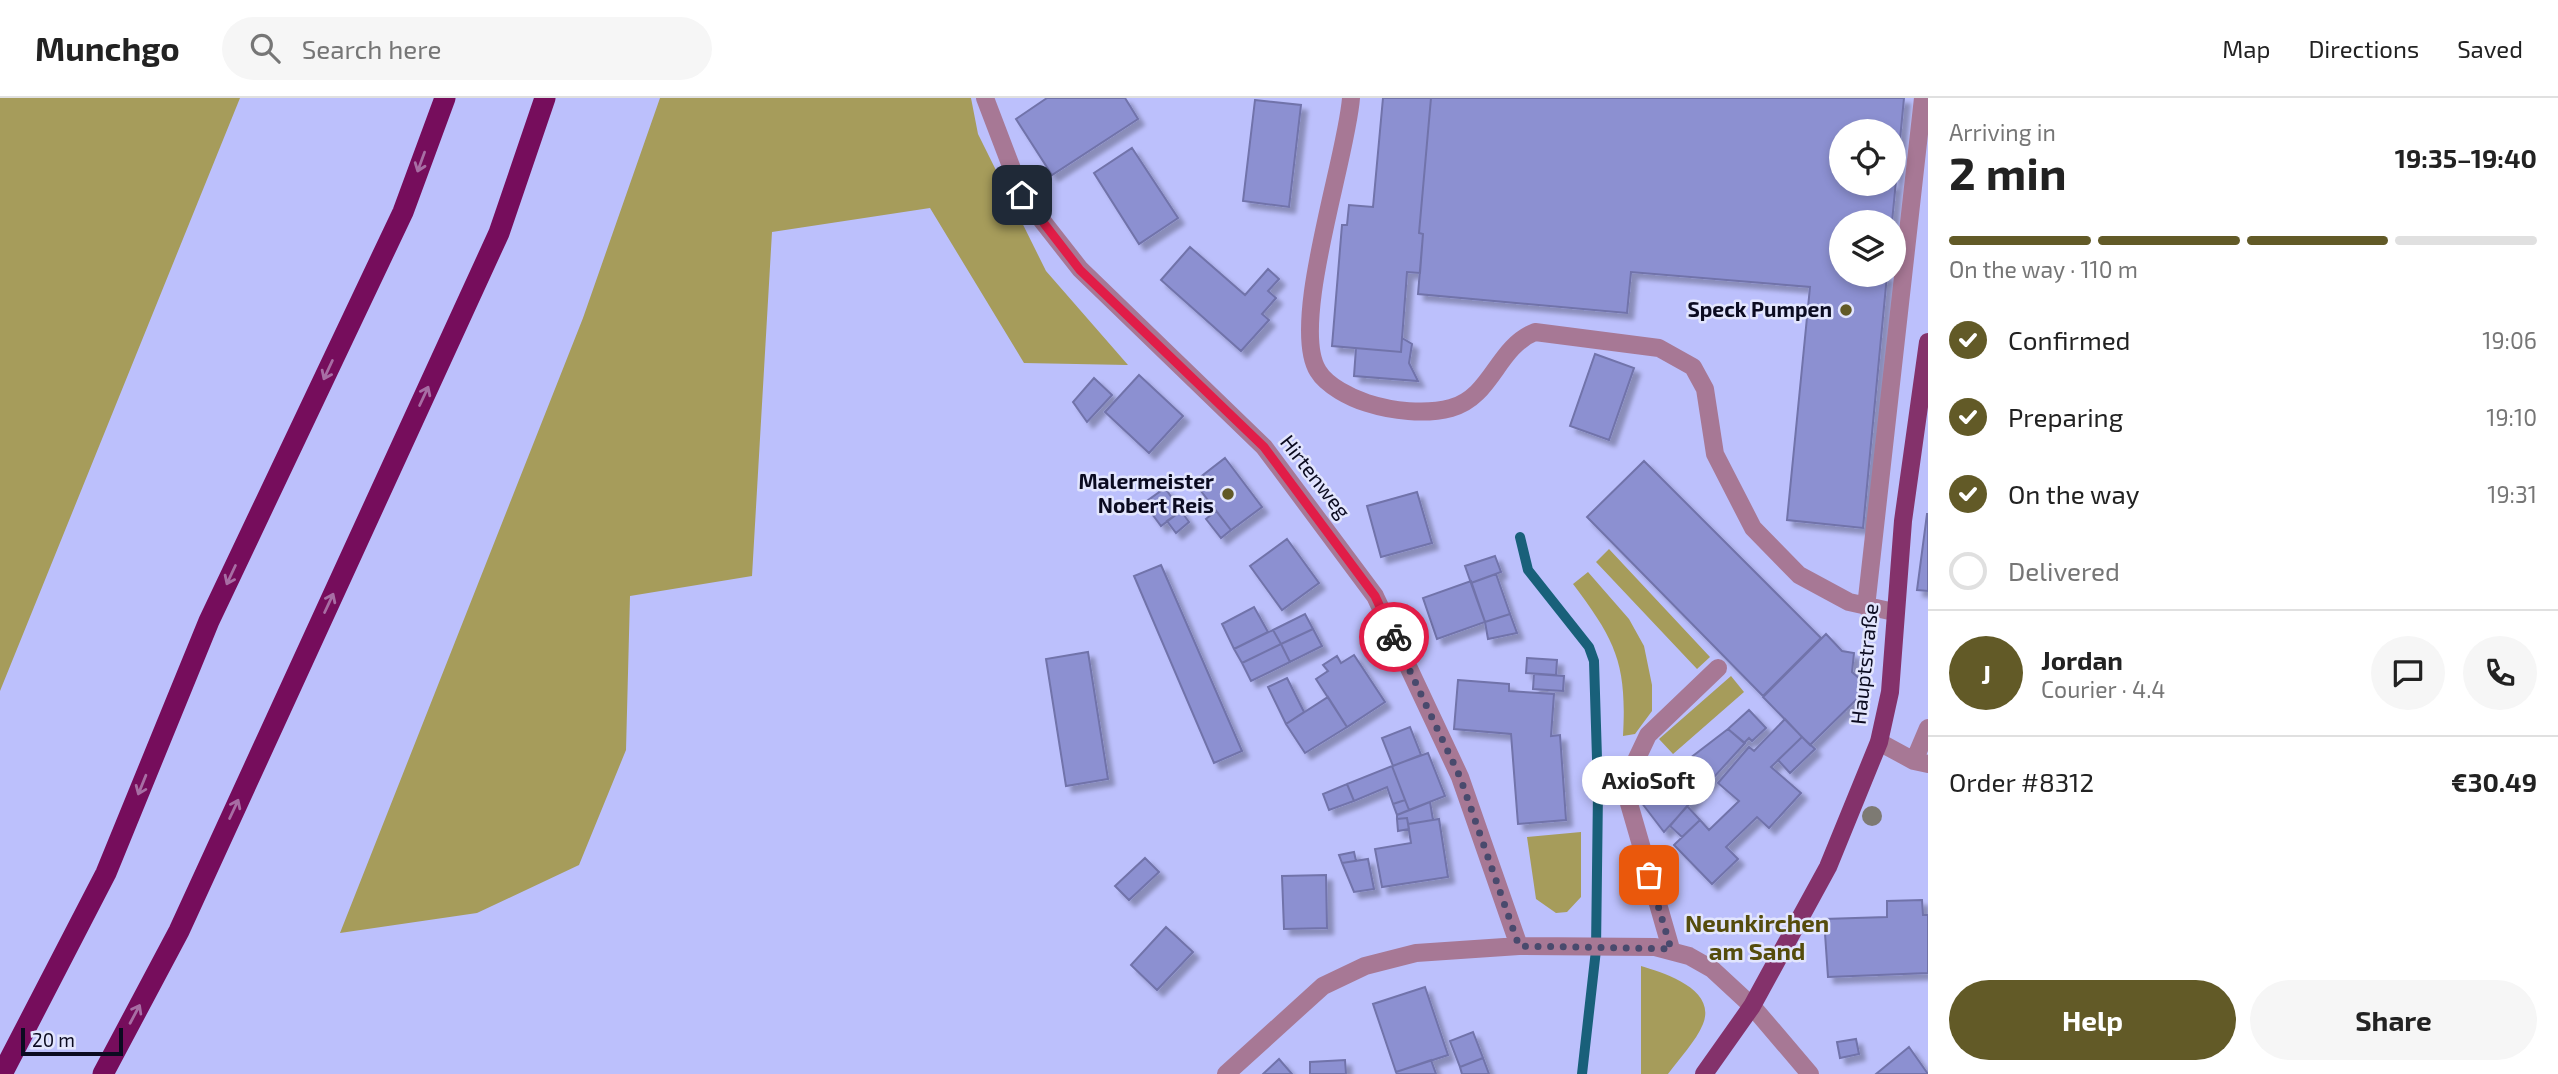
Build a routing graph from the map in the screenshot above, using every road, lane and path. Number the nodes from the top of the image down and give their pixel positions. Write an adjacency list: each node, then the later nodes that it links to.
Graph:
1 (445, 98): 16 (highway, one-way to 16)
2 (545, 98): 17 (highway, one-way to 2)
3 (985, 98): 13 (street, Hirtenweg)
4 (1351, 98): 7 (street)
5 (1923, 98): 7 (street)
6 (1928, 342): 8 (main road, Hauptstraße)
7 (1867, 607): 8 (street)
8 (1894, 612): 11 (main road, Hauptstraße)
9 (1718, 667): 14 (street)
10 (1928, 728): 12 (street)
11 (1879, 742): 12 (street); 15 (main road, Hauptstraße)
12 (1921, 763)
13 (1519, 946): 14 (street); 18 (street)
14 (1663, 948): 15 (street)
15 (1752, 1006): 19 (main road, Hauptstraße); 20 (street)
16 (2, 1074)
17 (103, 1074)
18 (1226, 1074)
19 (1704, 1074)
20 (1810, 1074)

